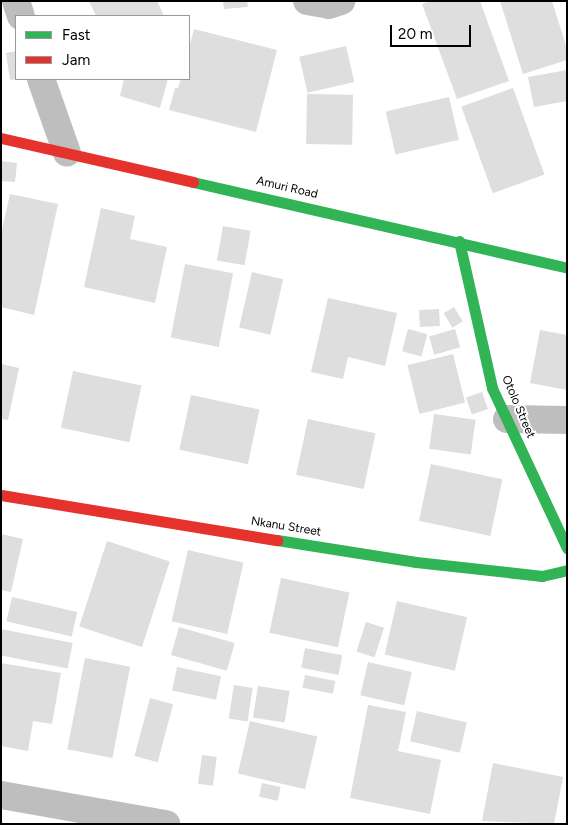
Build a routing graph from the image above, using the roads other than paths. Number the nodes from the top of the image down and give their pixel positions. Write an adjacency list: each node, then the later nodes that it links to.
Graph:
1 (16, 1): 4 (street)
2 (307, 1): 3 (street)
3 (342, 1)
4 (21, 15)
5 (41, 80): 7 (street)
6 (1, 138): 7 (street, Amuri Road)
7 (67, 153): 8 (street, Amuri Road)
8 (459, 241): 9 (street, Amuri Road); 10 (street, Otolo Street)
9 (567, 268)
10 (506, 419): 11 (street); 13 (street, Otolo Street)
11 (567, 420)
12 (1, 496): 14 (street, Nkanu Street)
13 (567, 548)
14 (567, 570)
15 (1, 795): 16 (street)
16 (166, 824)

